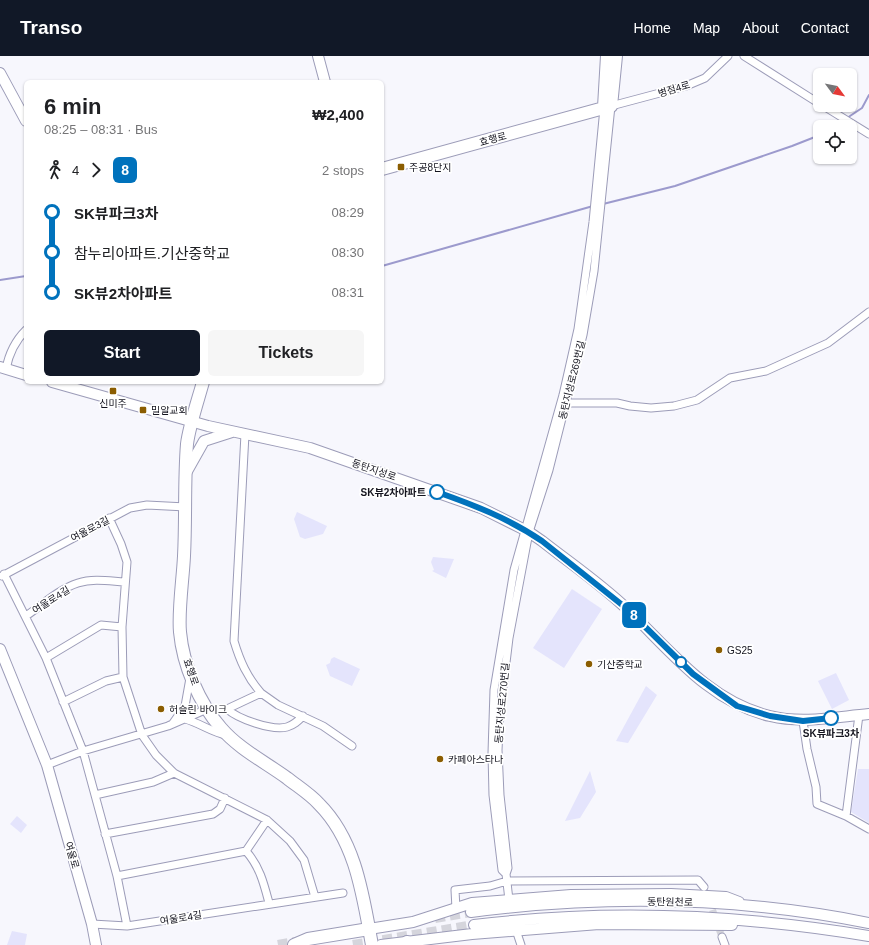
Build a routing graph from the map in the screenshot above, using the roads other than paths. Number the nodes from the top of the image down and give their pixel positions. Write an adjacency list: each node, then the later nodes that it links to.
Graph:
1 (318, 56): 7 (main road)
2 (607, 56): 9 (main road)
3 (616, 56): 9 (main road)
4 (728, 56): 9 (street, 병점4로)
5 (744, 56): 8 (street)
6 (0, 73): 11 (main road)
7 (324, 80)
8 (813, 99)
9 (608, 107): 13 (main road, 효행로); 14 (street)
10 (834, 112): 12 (street)
11 (24, 117)
12 (869, 134)
13 (384, 168)
14 (597, 223): 21 (street, 동탄지성로269번길); 28 (street)
15 (869, 312): 21 (street)
16 (24, 333): 17 (street)
17 (3, 368): 18 (main road)
18 (24, 374)
19 (59, 384): 22 (main road, 동탄지성로)
20 (202, 384): 22 (main road, 효행로)
21 (567, 403): 28 (street, 동탄지성로269번길)
22 (193, 422): 23 (main road, 동탄지성로); 25 (main road, 효행로)
23 (233, 432): 24 (main road, 동탄지성로); 25 (main road)
24 (245, 434): 28 (main road, 동탄지성로); 38 (street)
25 (186, 473): 26 (main road, 효행로)
26 (186, 507): 27 (street, 여울로3길); 36 (main road, 효행로)
27 (109, 518): 29 (street, 여울로3길); 30 (street)
28 (527, 531): 45 (main road, 동탄지성로); 61 (street)
29 (2, 576): 31 (street)
30 (124, 582): 31 (street, 여울로4길); 32 (street)
31 (26, 616): 34 (street)
32 (122, 627): 34 (street); 37 (street)
33 (0, 649): 35 (main road, 여울로)
34 (46, 658): 39 (street)
35 (2, 663): 51 (main road, 여울로)
36 (190, 672): 40 (main road, 효행로); 46 (street)
37 (123, 677): 39 (street); 47 (street)
38 (261, 693): 41 (street); 43 (street)
39 (63, 702): 50 (street)
40 (207, 709): 41 (street); 44 (street); 48 (main road, 효행로)
41 (227, 709): 43 (street)
42 (864, 715): 45 (main road, 동탄지성로); 55 (street)
43 (303, 716): 49 (street)
44 (185, 719): 46 (street); 48 (street)
45 (803, 721): 55 (street)
46 (172, 724): 47 (street)
47 (142, 735): 50 (street); 52 (street)
48 (228, 736): 76 (main road, 효행로)
49 (352, 746)
50 (83, 752): 51 (street); 53 (street)
51 (47, 766): 73 (main road, 여울로)
52 (174, 773): 53 (street); 54 (street)
53 (95, 795): 58 (street)
54 (225, 798): 56 (street); 58 (street)
55 (846, 816): 57 (street)
56 (267, 820): 59 (street); 64 (street)
57 (869, 829)
58 (105, 834): 60 (street)
59 (246, 851): 60 (street); 66 (street)
60 (117, 876): 75 (street)
61 (506, 878): 62 (street); 65 (street); 68 (street)
62 (704, 887)
63 (343, 893): 64 (street, 여울로4길)
64 (315, 897): 66 (street, 여울로4길)
65 (509, 900): 67 (main road); 68 (main road)
66 (269, 903): 75 (street, 여울로4길)
67 (752, 906): 69 (main road, 동탄원천로); 72 (main road, 동탄원천로)
68 (456, 909): 71 (main road)
69 (471, 912)
70 (752, 920): 74 (main road, 동탄원천로); 77 (main road); 78 (main road, 동탄원천로)
71 (413, 922): 76 (main road); 80 (main road)
72 (869, 923)
73 (92, 924): 75 (street, 여울로4길); 81 (main road, 여울로)
74 (474, 925)
75 (127, 926)
76 (369, 929): 82 (main road); 83 (main road, 효행로)
77 (516, 930): 80 (main road); 85 (street)
78 (869, 936)
79 (722, 937): 86 (street)
80 (409, 943): 84 (main road)
81 (96, 945)
82 (294, 945)
83 (372, 945)
84 (381, 945)
85 (521, 945)
86 (725, 945)

